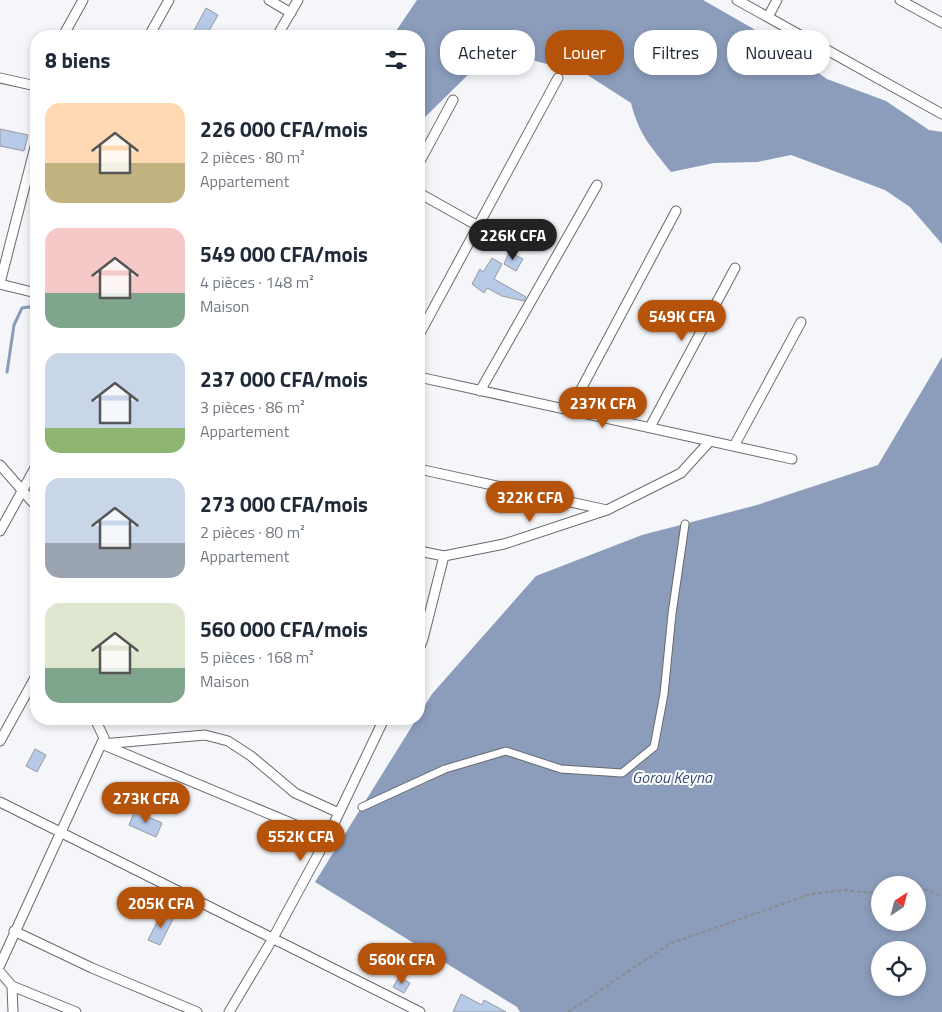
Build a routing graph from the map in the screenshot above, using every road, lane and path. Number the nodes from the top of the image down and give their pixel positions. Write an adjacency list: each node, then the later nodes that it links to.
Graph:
1 (83, 0): 11 (street)
2 (169, 0): 12 (street)
3 (269, 0): 8 (street)
4 (298, 0): 8 (street)
5 (737, 0): 9 (street)
6 (777, 0): 9 (street)
7 (900, 0): 10 (street)
8 (291, 13): 13 (street)
9 (768, 17): 18 (street)
10 (942, 24)
11 (66, 30)
12 (152, 30)
13 (281, 30)
14 (0, 78): 16 (street)
15 (558, 78): 24 (street)
16 (30, 84)
17 (453, 100): 19 (street)
18 (942, 114)
19 (425, 152)
20 (30, 166): 26 (street)
21 (597, 184): 31 (street)
22 (425, 196): 24 (street)
23 (676, 211): 32 (street)
24 (478, 226): 29 (street)
25 (735, 268): 33 (street)
26 (0, 283): 27 (street)
27 (30, 290)
28 (801, 322): 35 (street)
29 (425, 324)
30 (425, 378): 31 (street)
31 (480, 390): 32 (street)
32 (570, 410): 33 (street)
33 (650, 427): 34 (street)
34 (710, 441): 35 (street); 42 (street)
35 (734, 446): 36 (street)
36 (792, 459)
37 (0, 465): 40 (street)
38 (425, 470): 42 (street)
39 (30, 477): 40 (street)
40 (23, 490): 41 (street); 44 (street)
41 (30, 499)
42 (608, 510): 46 (street)
43 (685, 524): 55 (street)
44 (0, 531)
45 (425, 552): 46 (street)
46 (444, 556): 47 (street)
47 (425, 625)
48 (30, 686): 51 (street)
49 (98, 725): 53 (street)
50 (381, 725): 56 (street)
51 (3, 729): 52 (street)
52 (0, 741)
53 (102, 744): 56 (street); 57 (street); 58 (street)
54 (0, 802): 57 (street)
55 (362, 807)
56 (339, 813): 58 (street)
57 (61, 832): 62 (street); 63 (street)
58 (327, 838): 63 (street)
59 (926, 890): 61 (path)
60 (871, 893): 73 (path)
61 (942, 896)
62 (14, 932): 64 (street); 67 (street)
63 (272, 940): 71 (street); 72 (street)
64 (0, 965)
65 (0, 972): 66 (street)
66 (12, 986): 68 (street); 69 (street)
67 (178, 1009): 70 (street)
68 (12, 1012)
69 (76, 1012)
70 (197, 1012)
71 (230, 1012)
72 (420, 1012)
73 (568, 1012)

